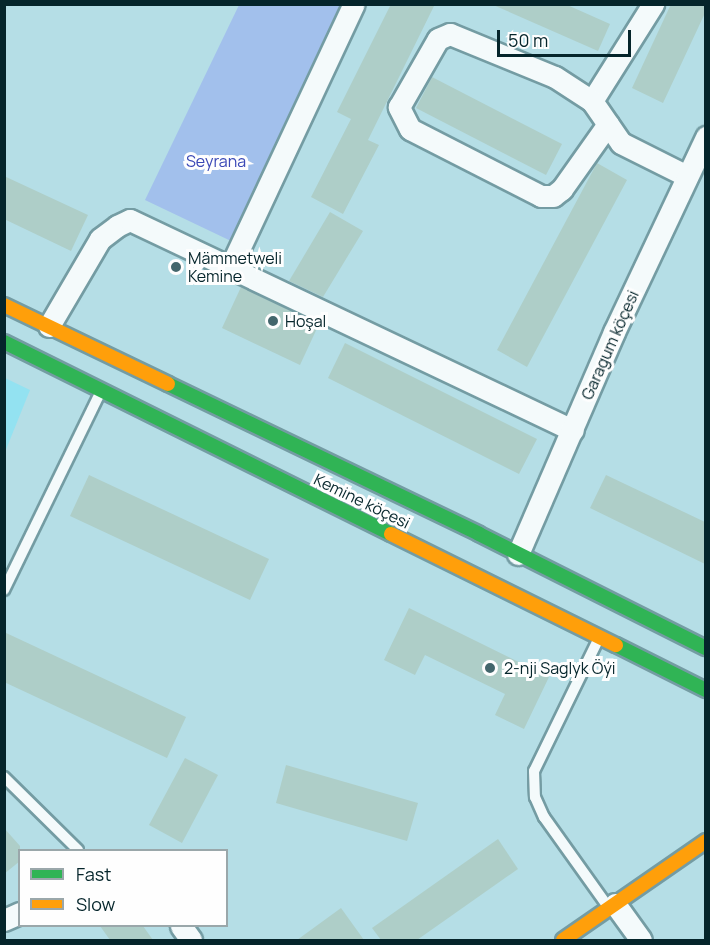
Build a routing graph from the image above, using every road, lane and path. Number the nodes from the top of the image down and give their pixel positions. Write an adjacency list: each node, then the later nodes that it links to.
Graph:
1 (354, 4): 7 (street)
2 (653, 4): 3 (street)
3 (592, 101): 4 (street); 4 (street)
4 (608, 124): 6 (street)
5 (705, 137): 6 (street, Garagum köçesi)
6 (696, 167): 12 (street, Garagum köçesi)
7 (231, 266): 9 (street); 12 (street)
8 (4, 305): 9 (main road, Kemine köçesi)
9 (49, 326): 11 (main road, Kemine köçesi)
10 (4, 342): 11 (main road, Kemine köçesi)
11 (107, 373): 13 (main road, Kemine köçesi); 14 (main road, Kemine köçesi); 15 (lane)
12 (573, 430): 13 (street, Garagum köçesi)
13 (514, 563): 14 (main road); 17 (main road, Kemine köçesi)
14 (501, 589): 16 (main road, Kemine köçesi)
15 (4, 590)
16 (600, 637): 18 (main road, Kemine köçesi); 22 (lane)
17 (705, 648)
18 (705, 690)
19 (4, 777): 21 (lane)
20 (705, 841): 22 (main road)
21 (77, 849)
22 (612, 906): 27 (main road); 28 (street)
23 (18, 914): 24 (street)
24 (4, 920)
25 (182, 927): 26 (street)
26 (191, 940)
27 (563, 940)
28 (641, 940)

